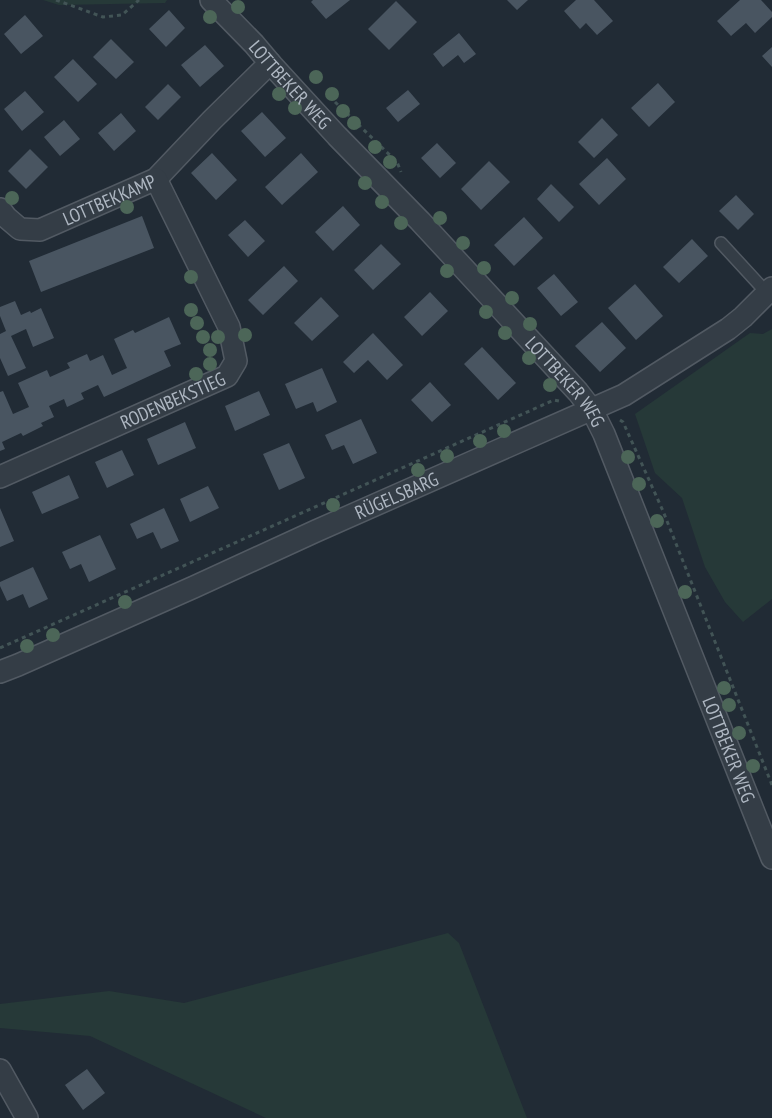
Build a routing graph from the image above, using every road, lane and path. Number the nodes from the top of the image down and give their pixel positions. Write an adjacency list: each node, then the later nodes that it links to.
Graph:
1 (56, 0): 2 (path)
2 (139, 0)
3 (211, 0): 4 (street, LOTTBEKER WEG)
4 (270, 63): 5 (street, LOTTBEKKAMP); 9 (street, LOTTBEKER WEG)
5 (156, 179): 6 (street, LOTTBEKKAMP); 10 (street, RODENBEKSTIEG)
6 (0, 209)
7 (721, 244): 8 (lane)
8 (769, 290): 9 (street, RÜGELSBARG)
9 (592, 410): 11 (street, RÜGELSBARG); 12 (path); 13 (street, LOTTBEKER WEG)
10 (0, 477)
11 (0, 672)
12 (772, 785)
13 (772, 858)
14 (0, 1070): 15 (street)
15 (27, 1118)

